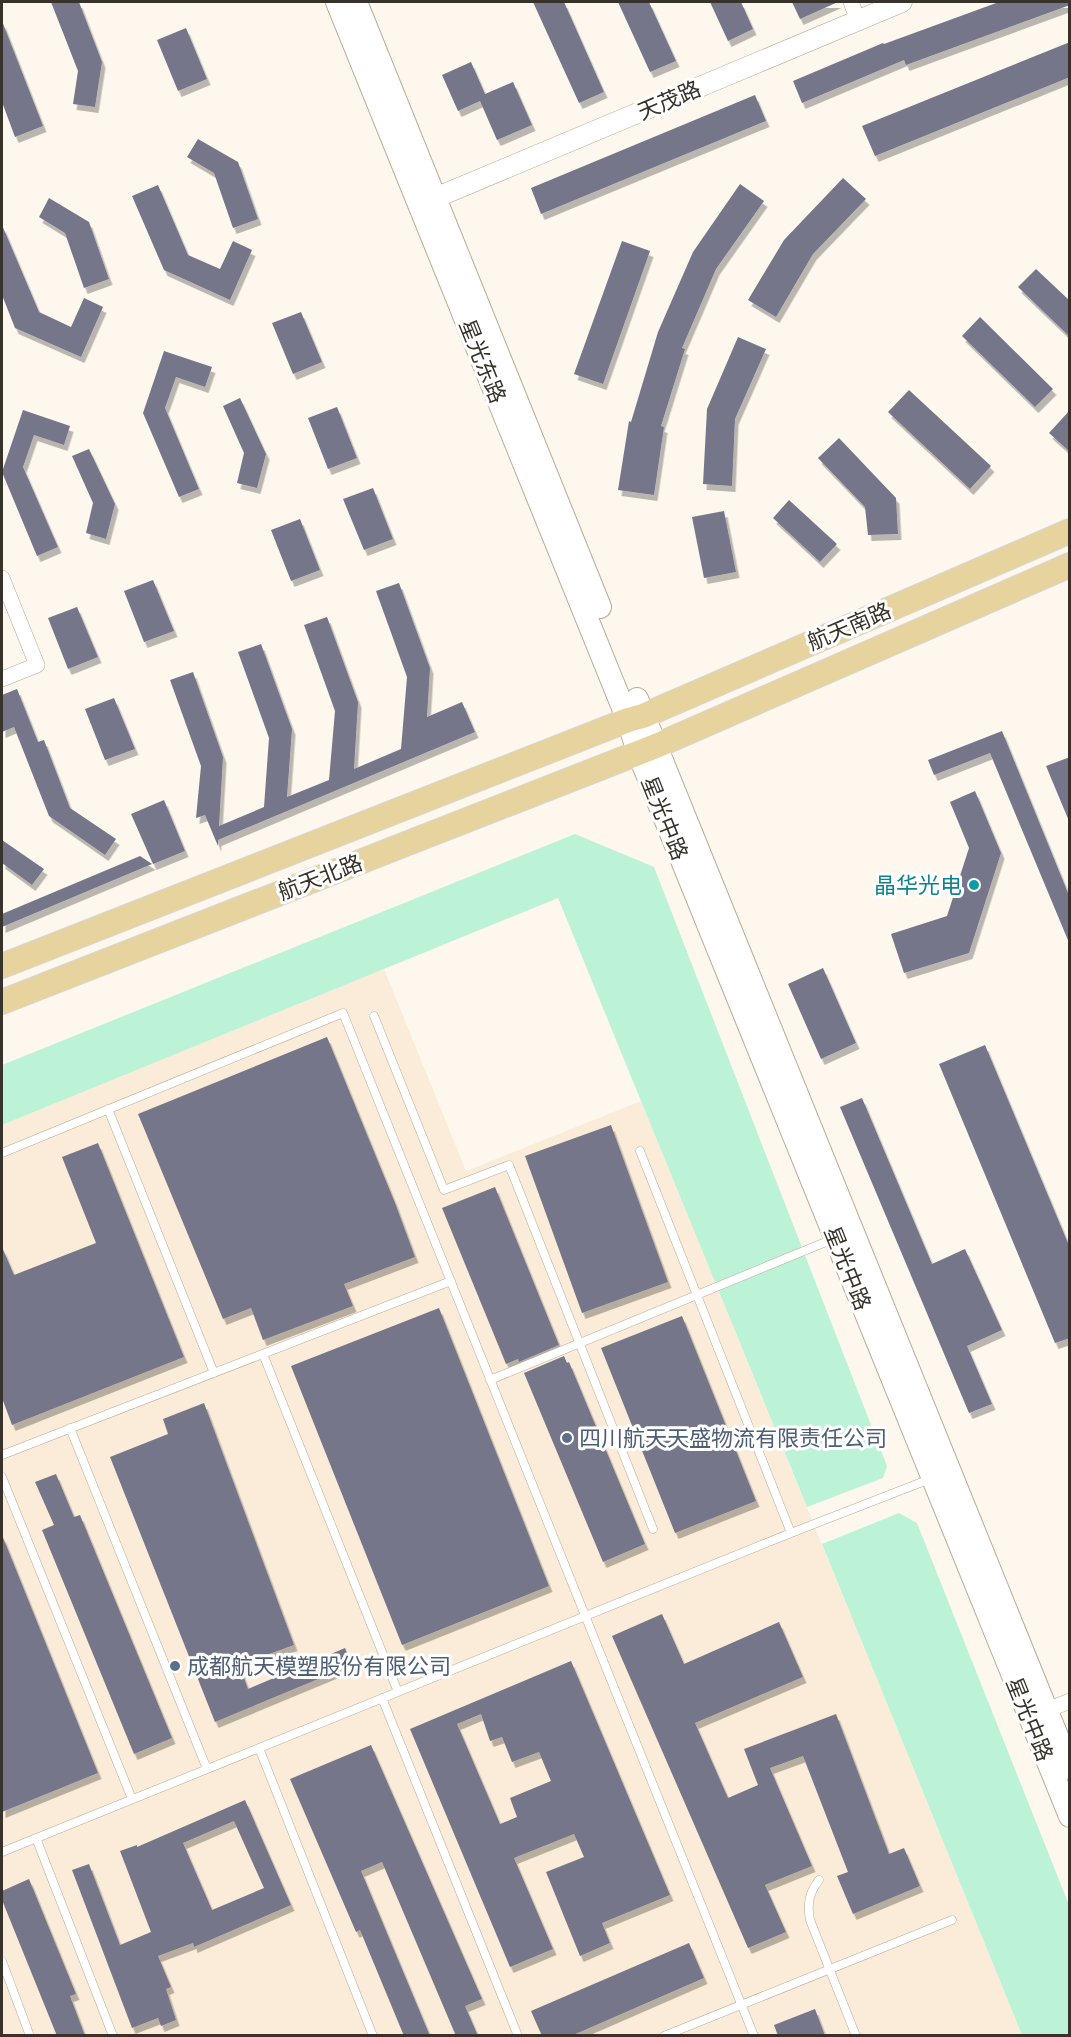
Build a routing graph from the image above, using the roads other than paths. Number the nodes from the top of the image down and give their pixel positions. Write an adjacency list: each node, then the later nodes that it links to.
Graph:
1 (337, 2): 11 (main road, 星光东路)
2 (356, 2): 6 (main road, 星光东路)
3 (850, 2): 5 (street)
4 (902, 2): 5 (street, 天茂路)
5 (858, 20): 6 (street, 天茂路)
6 (435, 198): 11 (main road, 星光东路)
7 (1070, 531): 11 (main road, 航天南路)
8 (1070, 565): 12 (main road, 航天南路)
9 (2, 578): 10 (street)
10 (2, 678)
11 (636, 718): 12 (main road, 星光中路); 13 (main road, 航天北路)
12 (647, 749): 14 (main road, 航天北路); 19 (main road, 星光中路); 36 (main road, 星光中路)
13 (2, 966)
14 (2, 1002)
15 (374, 1016): 22 (lane)
16 (108, 1109): 18 (lane); 20 (lane); 24 (lane)
17 (640, 1151): 21 (lane)
18 (2, 1153)
19 (836, 1238): 21 (lane); 29 (main road, 星光中路)
20 (451, 1281): 23 (lane); 25 (lane)
21 (696, 1296): 22 (lane); 31 (lane)
22 (579, 1343): 25 (lane); 30 (lane)
23 (263, 1354): 24 (lane); 33 (lane)
24 (214, 1373): 26 (lane)
25 (490, 1380): 32 (lane)
26 (70, 1428): 27 (lane); 39 (lane)
27 (2, 1455)
28 (2, 1476): 40 (lane)
29 (932, 1478): 31 (lane); 36 (main road, 星光中路)
30 (653, 1529)
31 (791, 1533): 32 (lane)
32 (585, 1616): 33 (lane); 48 (lane)
33 (398, 1692): 34 (lane)
34 (382, 1698): 37 (lane); 52 (lane)
35 (1070, 1701): 36 (street)
36 (1038, 1713): 38 (main road, 星光中路); 41 (main road, 星光中路)
37 (259, 1748): 39 (lane); 51 (lane)
38 (1070, 1768)
39 (207, 1769): 40 (lane)
40 (132, 1799): 42 (lane)
41 (1070, 1816)
42 (36, 1838): 43 (lane); 50 (lane)
43 (2, 1852)
44 (819, 1880): 47 (lane)
45 (952, 1920): 47 (lane)
46 (2, 1961): 49 (lane)
47 (830, 1969): 48 (lane); 55 (lane)
48 (742, 2004): 53 (lane); 54 (lane)
49 (30, 2036)
50 (113, 2036)
51 (372, 2036)
52 (518, 2036)
53 (664, 2036)
54 (754, 2036)
55 (856, 2036)

